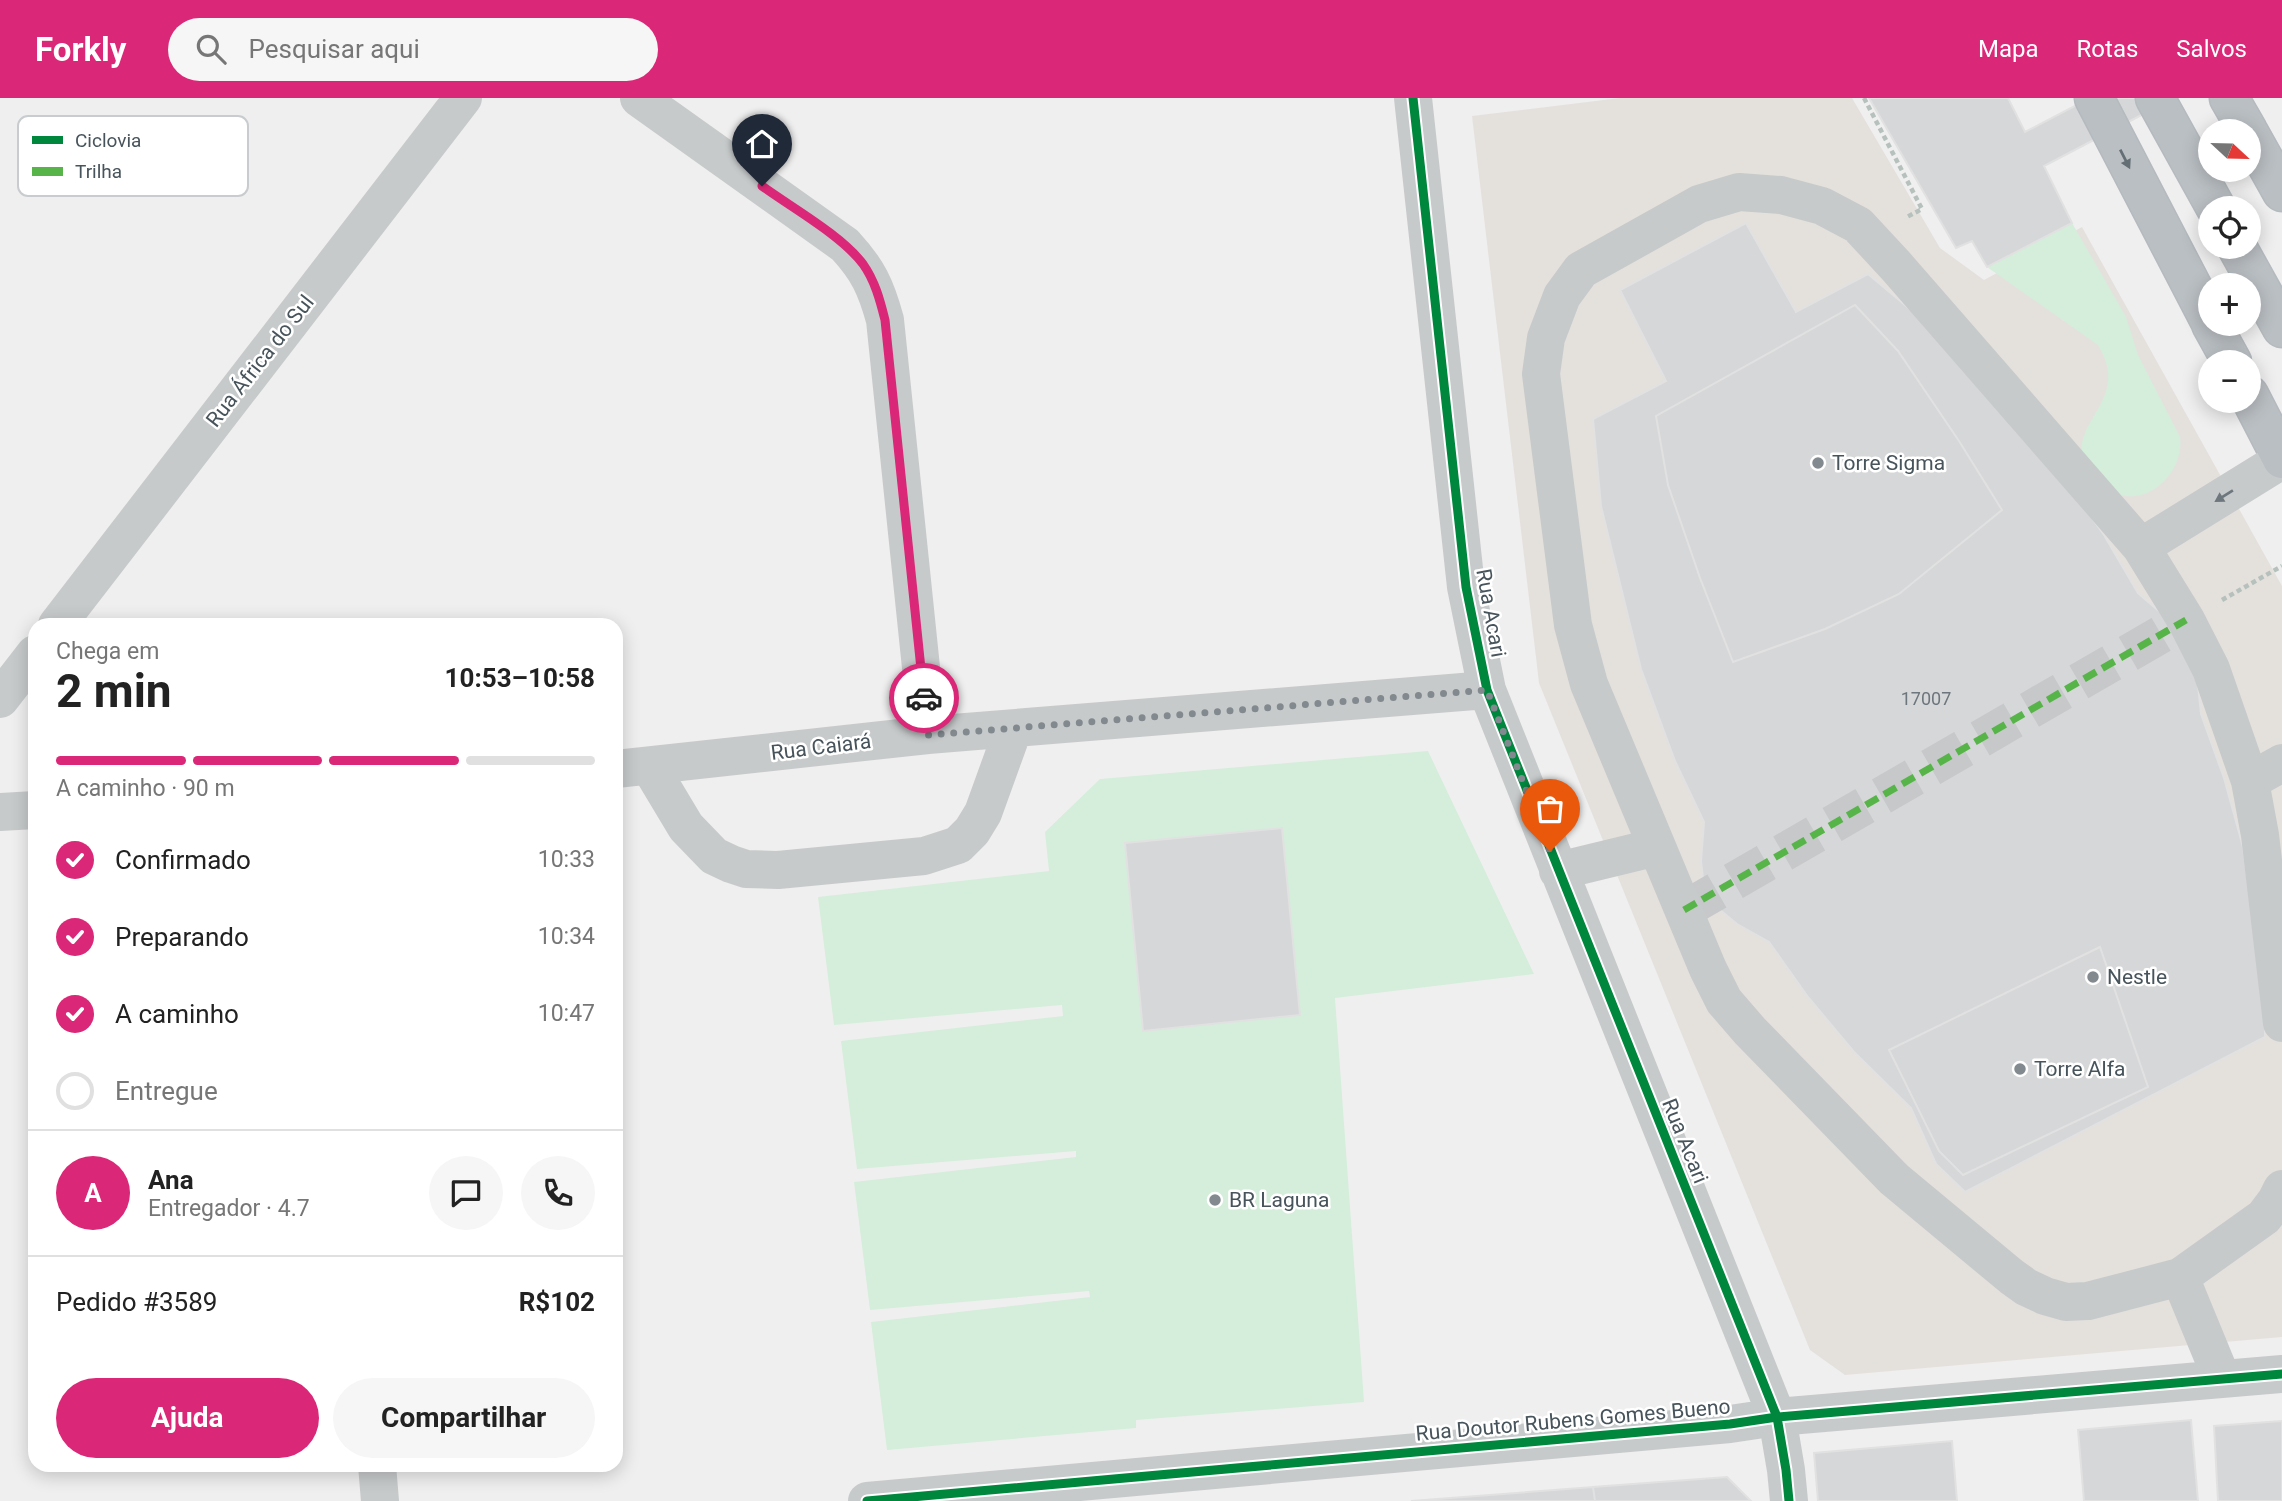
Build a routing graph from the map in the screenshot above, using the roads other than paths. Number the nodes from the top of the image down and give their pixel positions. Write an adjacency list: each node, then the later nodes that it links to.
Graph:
1 (463, 98): 17 (street, Rua África do Sul)
2 (639, 98): 22 (street)
3 (1413, 98): 19 (street, Rua Acari)
4 (2094, 98): 12 (highway, one-way to 12)
5 (2155, 98): 10 (highway)
6 (2229, 98): 7 (highway)
7 (2241, 119)
8 (2261, 155): 9 (highway)
9 (2282, 192)
10 (2209, 196)
11 (2244, 259): 13 (highway)
12 (2198, 298)
13 (2282, 328)
14 (2258, 413): 15 (highway)
15 (2282, 459): 16 (street, one-way to 16)
16 (2141, 547): 24 (street); 27 (street)
17 (62, 618)
18 (28, 663): 20 (street)
19 (1487, 690): 21 (street, Rua Caiará); 28 (street, Rua Acari)
20 (0, 699)
21 (1013, 730): 22 (street, Rua Caiará); 23 (street)
22 (928, 735): 23 (street, Rua Caiará)
23 (633, 768)
24 (2266, 772): 29 (street)
25 (28, 810): 26 (street)
26 (0, 812)
27 (1657, 847): 28 (street); 31 (street)
28 (1558, 871): 34 (street, Rua Acari)
29 (2282, 1023)
30 (2282, 1189): 31 (street)
31 (2180, 1277): 33 (street)
32 (2282, 1374): 33 (street, Rua Doutor Rubens Gomes Bueno)
33 (2222, 1379): 34 (street, Rua Doutor Rubens Gomes Bueno)
34 (1777, 1417): 37 (street, Rua Doutor Rubens Gomes Bueno); 38 (street, Rua Acari)
35 (378, 1472): 36 (street)
36 (380, 1501)
37 (867, 1501)
38 (1789, 1501)

